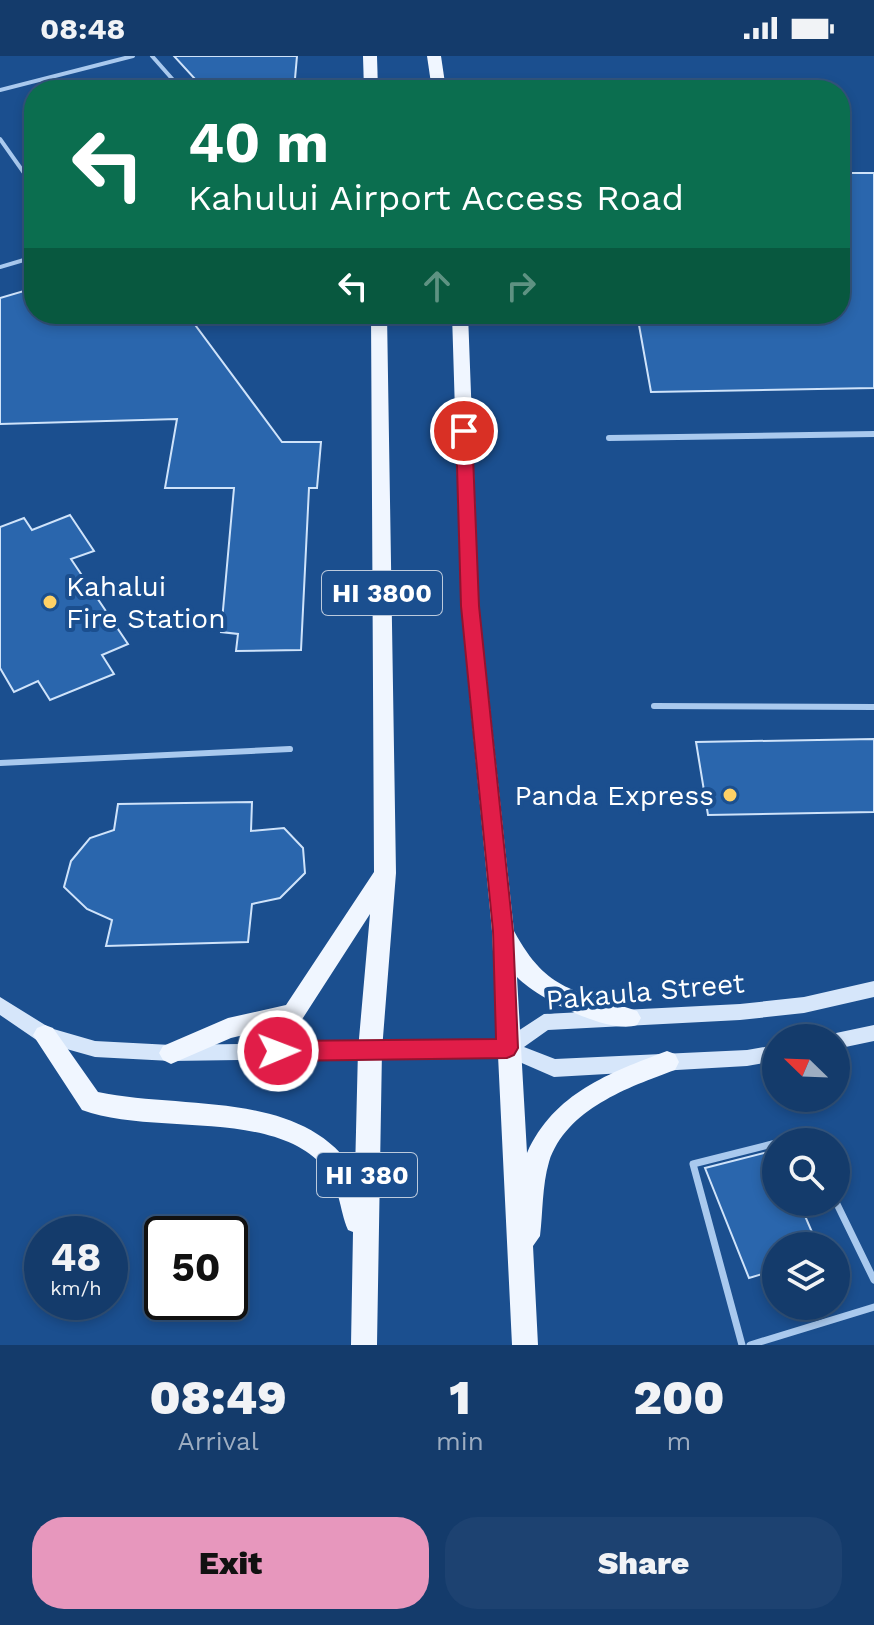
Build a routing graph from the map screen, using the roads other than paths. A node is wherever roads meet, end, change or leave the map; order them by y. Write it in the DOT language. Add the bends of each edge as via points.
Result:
graph roads {
  1 [pos="133,56"];
  2 [pos="152,56"];
  3 [pos="370,56"];
  4 [pos="434,56"];
  5 [pos="39,80"];
  6 [pos="173,80"];
  7 [pos="371,80"];
  8 [pos="438,80"];
  9 [pos="24,84"];
  10 [pos="0,90"];
  11 [pos="0,139"];
  12 [pos="24,173"];
  13 [pos="24,260"];
  14 [pos="0,267"];
  15 [pos="379,324"];
  16 [pos="460,324"];
  17 [pos="874,434"];
  18 [pos="609,438"];
  19 [pos="654,706"];
  20 [pos="874,707"];
  21 [pos="290,749"];
  22 [pos="0,763"];
  23 [pos="385,873"];
  24 [pos="503,931"];
  25 [pos="874,989"];
  26 [pos="0,1005"];
  27 [pos="629,1018"];
  28 [pos="45,1035"];
  29 [pos="873,1035"];
  30 [pos="850,1039"];
  31 [pos="507,1048"];
  32 [pos="370,1050"];
  33 [pos="171,1053"];
  34 [pos="762,1055"];
  35 [pos="667,1062"];
  36 [pos="762,1146"];
  37 [pos="843,1216"];
  38 [pos="521,1280"];
  39 [pos="874,1280"];
  40 [pos="364,1300"];
  41 [pos="874,1307"];
  42 [pos="364,1345"];
  43 [pos="525,1345"];
  44 [pos="742,1345"];
  45 [pos="750,1345"];
  1 -- 5 [label="lane"];
  2 -- 6 [label="lane"];
  3 -- 7 [label="main road"];
  4 -- 8 [label="main road"];
  9 -- 10 [label="lane"];
  11 -- 12 [label="lane"];
  13 -- 14 [label="lane"];
  15 -- 23 [label="main road, HI 3800"];
  16 -- 24 [label="main road, HI 3800" via="470,606"];
  17 -- 18 [label="lane"];
  19 -- 20 [label="lane"];
  21 -- 22 [label="lane"];
  23 -- 32 [label="main road, HI 3800"];
  23 -- 33 [label="main road" via="293,1014 228,1028"];
  24 -- 27 [label="main road" via="526,971 586,1006"];
  24 -- 31 [label="main road, HI 3800"];
  25 -- 27 [label="street, Pakaula Street" via="804,1005"];
  26 -- 28 [label="street"];
  27 -- 31 [label="street, Pakaula Street" via="544,1022"];
  28 -- 33 [label="street" via="95,1049"];
  28 -- 40 [label="main road" via="91,1102 148,1113 264,1122 322,1147 344,1175 356,1206"];
  29 -- 30 [label="street"];
  31 -- 32 [label="street"];
  31 -- 35 [label="street" via="554,1068"];
  31 -- 38 [label="main road"];
  32 -- 33 [label="street"];
  32 -- 40 [label="main road, HI 380"];
  34 -- 35 [label="street"];
  35 -- 38 [label="main road" via="592,1092 550,1136 538,1158"];
  36 -- 44 [label="lane" via="693,1164"];
  37 -- 39 [label="lane"];
  38 -- 43 [label="main road"];
  40 -- 42 [label="main road, HI 380"];
  41 -- 45 [label="lane"];
}
